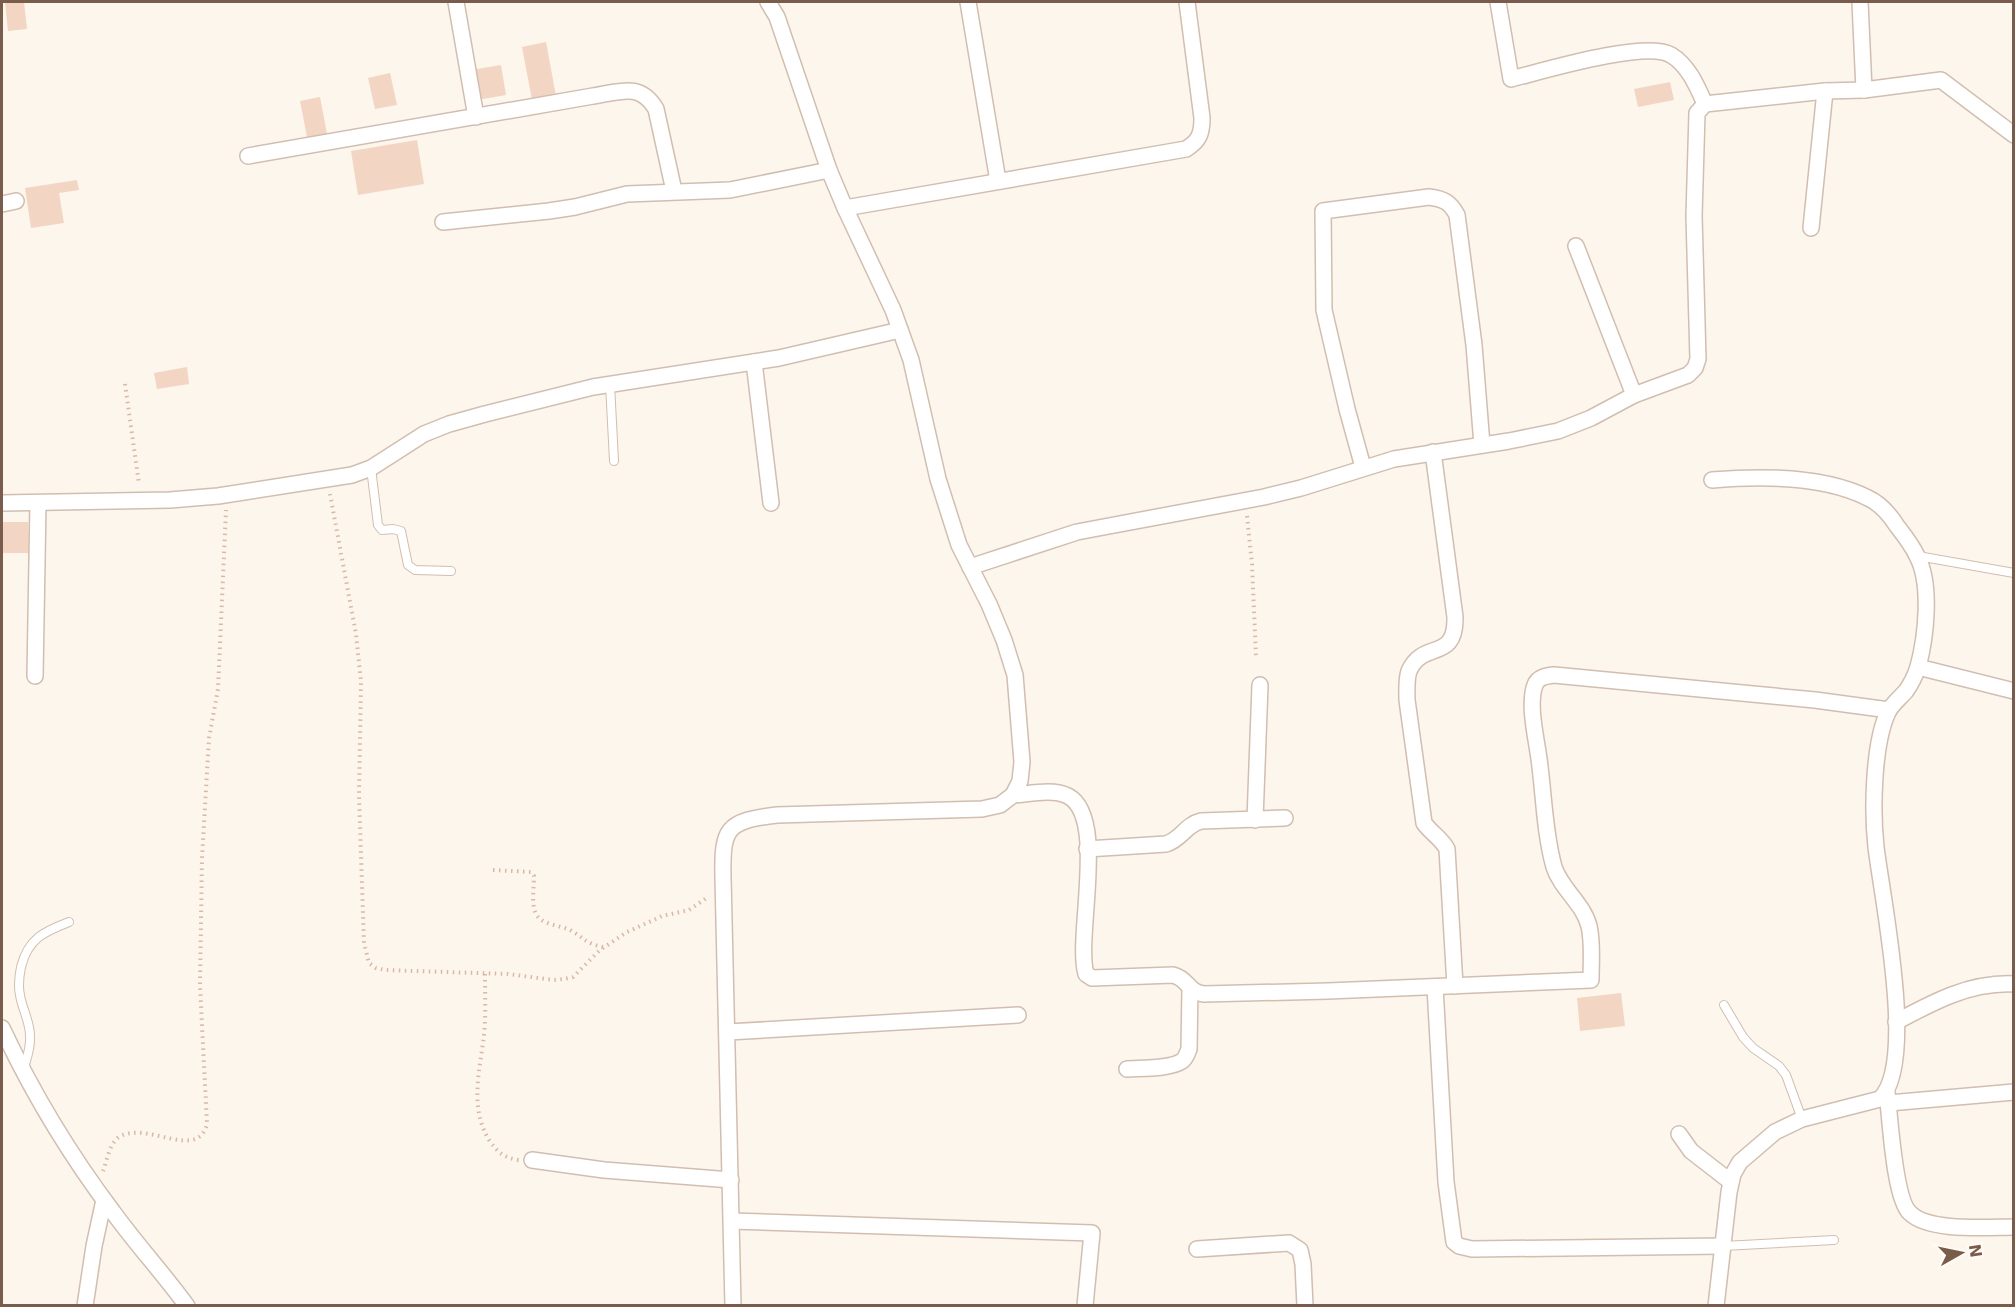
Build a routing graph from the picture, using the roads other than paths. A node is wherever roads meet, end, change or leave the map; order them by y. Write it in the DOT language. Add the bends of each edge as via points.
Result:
graph roads {
  1 [pos="456,2"];
  2 [pos="768,2"];
  3 [pos="968,2"];
  4 [pos="1187,2"];
  5 [pos="1498,2"];
  6 [pos="1860,2"];
  7 [pos="1864,90"];
  8 [pos="1825,91"];
  9 [pos="1705,104"];
  10 [pos="476,117"];
  11 [pos="2013,135"];
  12 [pos="248,156"];
  13 [pos="829,170"];
  14 [pos="998,181"];
  15 [pos="674,191"];
  16 [pos="845,208"];
  17 [pos="443,222"];
  18 [pos="1811,228"];
  19 [pos="1576,246"];
  20 [pos="900,330"];
  21 [pos="754,362"];
  22 [pos="610,384"];
  23 [pos="1634,395"];
  24 [pos="1482,445"];
  25 [pos="1433,452"];
  26 [pos="615,461"];
  27 [pos="371,468"];
  28 [pos="1363,468"];
  29 [pos="1712,480"];
  30 [pos="38,502"];
  31 [pos="771,502"];
  32 [pos="2,503"];
  33 [pos="1918,556"];
  34 [pos="970,567"];
  35 [pos="451,571"];
  36 [pos="2013,573"];
  37 [pos="1918,667"];
  38 [pos="35,676"];
  39 [pos="1260,685"];
  40 [pos="2013,691"];
  41 [pos="1889,710"];
  42 [pos="1013,795"];
  43 [pos="1285,818"];
  44 [pos="1255,820"];
  45 [pos="1088,849"];
  46 [pos="69,922"];
  47 [pos="2013,984"];
  48 [pos="1455,986"];
  49 [pos="1435,987"];
  50 [pos="1190,988"];
  51 [pos="1724,1005"];
  52 [pos="1018,1016"];
  53 [pos="1896,1022"];
  54 [pos="2,1028"];
  55 [pos="728,1032"];
  56 [pos="1127,1070"];
  57 [pos="23,1072"];
  58 [pos="2013,1092"];
  59 [pos="1888,1097"];
  60 [pos="1802,1119"];
  61 [pos="1679,1134"];
  62 [pos="532,1160"];
  63 [pos="731,1179"];
  64 [pos="1731,1182"];
  65 [pos="100,1194"];
  66 [pos="732,1221"];
  67 [pos="2013,1227"];
  68 [pos="1834,1240"];
  69 [pos="1723,1246"];
  70 [pos="1197,1249"];
  71 [pos="85,1305"];
  72 [pos="187,1305"];
  73 [pos="734,1305"];
  74 [pos="1085,1305"];
  75 [pos="1305,1305"];
  76 [pos="1716,1305"];
  1 -- 10 [label="street"];
  2 -- 13 [label="street" via="777,17"];
  3 -- 14 [label="street"];
  4 -- 14 [label="street" via="1202,109 1202,132 1197,142 1186,149"];
  5 -- 9 [label="street" via="1511,79 1585,61 1660,50 1686,68"];
  6 -- 7 [label="street"];
  7 -- 8 [label="street"];
  7 -- 11 [label="street" via="1941,80"];
  8 -- 9 [label="street"];
  8 -- 18 [label="street"];
  9 -- 23 [label="street" via="1698,113 1696,126 1694,251 1698,359 1688,375"];
  10 -- 12 [label="street"];
  10 -- 15 [label="street" via="638,92 649,98 656,109"];
  13 -- 15 [label="street" via="729,190"];
  13 -- 16 [label="street"];
  14 -- 16 [label="street"];
  15 -- 17 [label="street" via="627,194 549,212"];
  16 -- 20 [label="street"];
  19 -- 23 [label="street"];
  20 -- 21 [label="street"];
  20 -- 34 [label="street" via="911,360 938,479"];
  21 -- 22 [label="street"];
  21 -- 31 [label="street"];
  22 -- 26 [label="lane"];
  22 -- 27 [label="street" via="449,424 424,434"];
  23 -- 24 [label="street" via="1558,431"];
  24 -- 25 [label="street"];
  24 -- 28 [label="street" via="1474,345 1457,215 1451,205 1442,198 1429,197 1323,211 1324,310"];
  25 -- 28 [label="street"];
  25 -- 48 [label="street" via="1455,633 1450,643 1417,660 1407,681 1407,699 1424,823 1447,849"];
  27 -- 30 [label="street" via="352,475 227,494 141,501"];
  27 -- 35 [label="lane" via="378,525 382,530 400,531 408,565 416,570"];
  28 -- 34 [label="street" via="1301,488 1077,532"];
  29 -- 33 [label="street" via="1790,478 1862,495 1882,508"];
  30 -- 32 [label="street"];
  30 -- 38 [label="street"];
  33 -- 36 [label="lane"];
  33 -- 37 [label="street" via="1926,596"];
  34 -- 42 [label="street" via="1004,640 1015,675 1022,762 1020,782"];
  37 -- 40 [label="street"];
  37 -- 41 [label="street" via="1906,691"];
  39 -- 44 [label="street"];
  41 -- 48 [label="street" via="1543,676 1536,682 1532,695 1548,838 1554,868 1589,924 1591,980"];
  41 -- 53 [label="street" via="1879,754 1875,817"];
  42 -- 45 [label="street" via="1069,796 1084,819"];
  42 -- 55 [label="street" via="1000,805 982,809 777,815 749,818 736,824 726,834 722,847"];
  43 -- 44 [label="street"];
  44 -- 45 [label="street" via="1192,823 1175,841 1166,844"];
  45 -- 50 [label="street" via="1083,955 1086,974 1104,979 1181,976"];
  46 -- 57 [label="lane" via="38,937 23,958 19,993 30,1035"];
  47 -- 53 [label="street" via="1964,990"];
  48 -- 49 [label="street"];
  49 -- 50 [label="street" via="1236,994 1198,993"];
  49 -- 69 [label="street" via="1446,1182 1454,1242 1472,1249"];
  50 -- 56 [label="street" via="1186,1057 1173,1065"];
  51 -- 60 [label="lane" via="1743,1037 1786,1075"];
  52 -- 55 [label="street"];
  53 -- 59 [label="street"];
  54 -- 57 [label="street"];
  55 -- 63 [label="street"];
  57 -- 65 [label="street"];
  58 -- 59 [label="street"];
  59 -- 60 [label="street"];
  59 -- 67 [label="street" via="1899,1188 1910,1214 1942,1225"];
  60 -- 64 [label="street" via="1775,1132 1753,1149 1740,1162"];
  61 -- 64 [label="street" via="1691,1150"];
  62 -- 63 [label="street" via="604,1170"];
  63 -- 66 [label="street"];
  64 -- 69 [label="street"];
  65 -- 71 [label="street"];
  65 -- 72 [label="street"];
  66 -- 73 [label="street"];
  66 -- 74 [label="street" via="1092,1233"];
  68 -- 69 [label="lane"];
  69 -- 76 [label="street"];
  70 -- 75 [label="street" via="1289,1243 1300,1250"];
}
